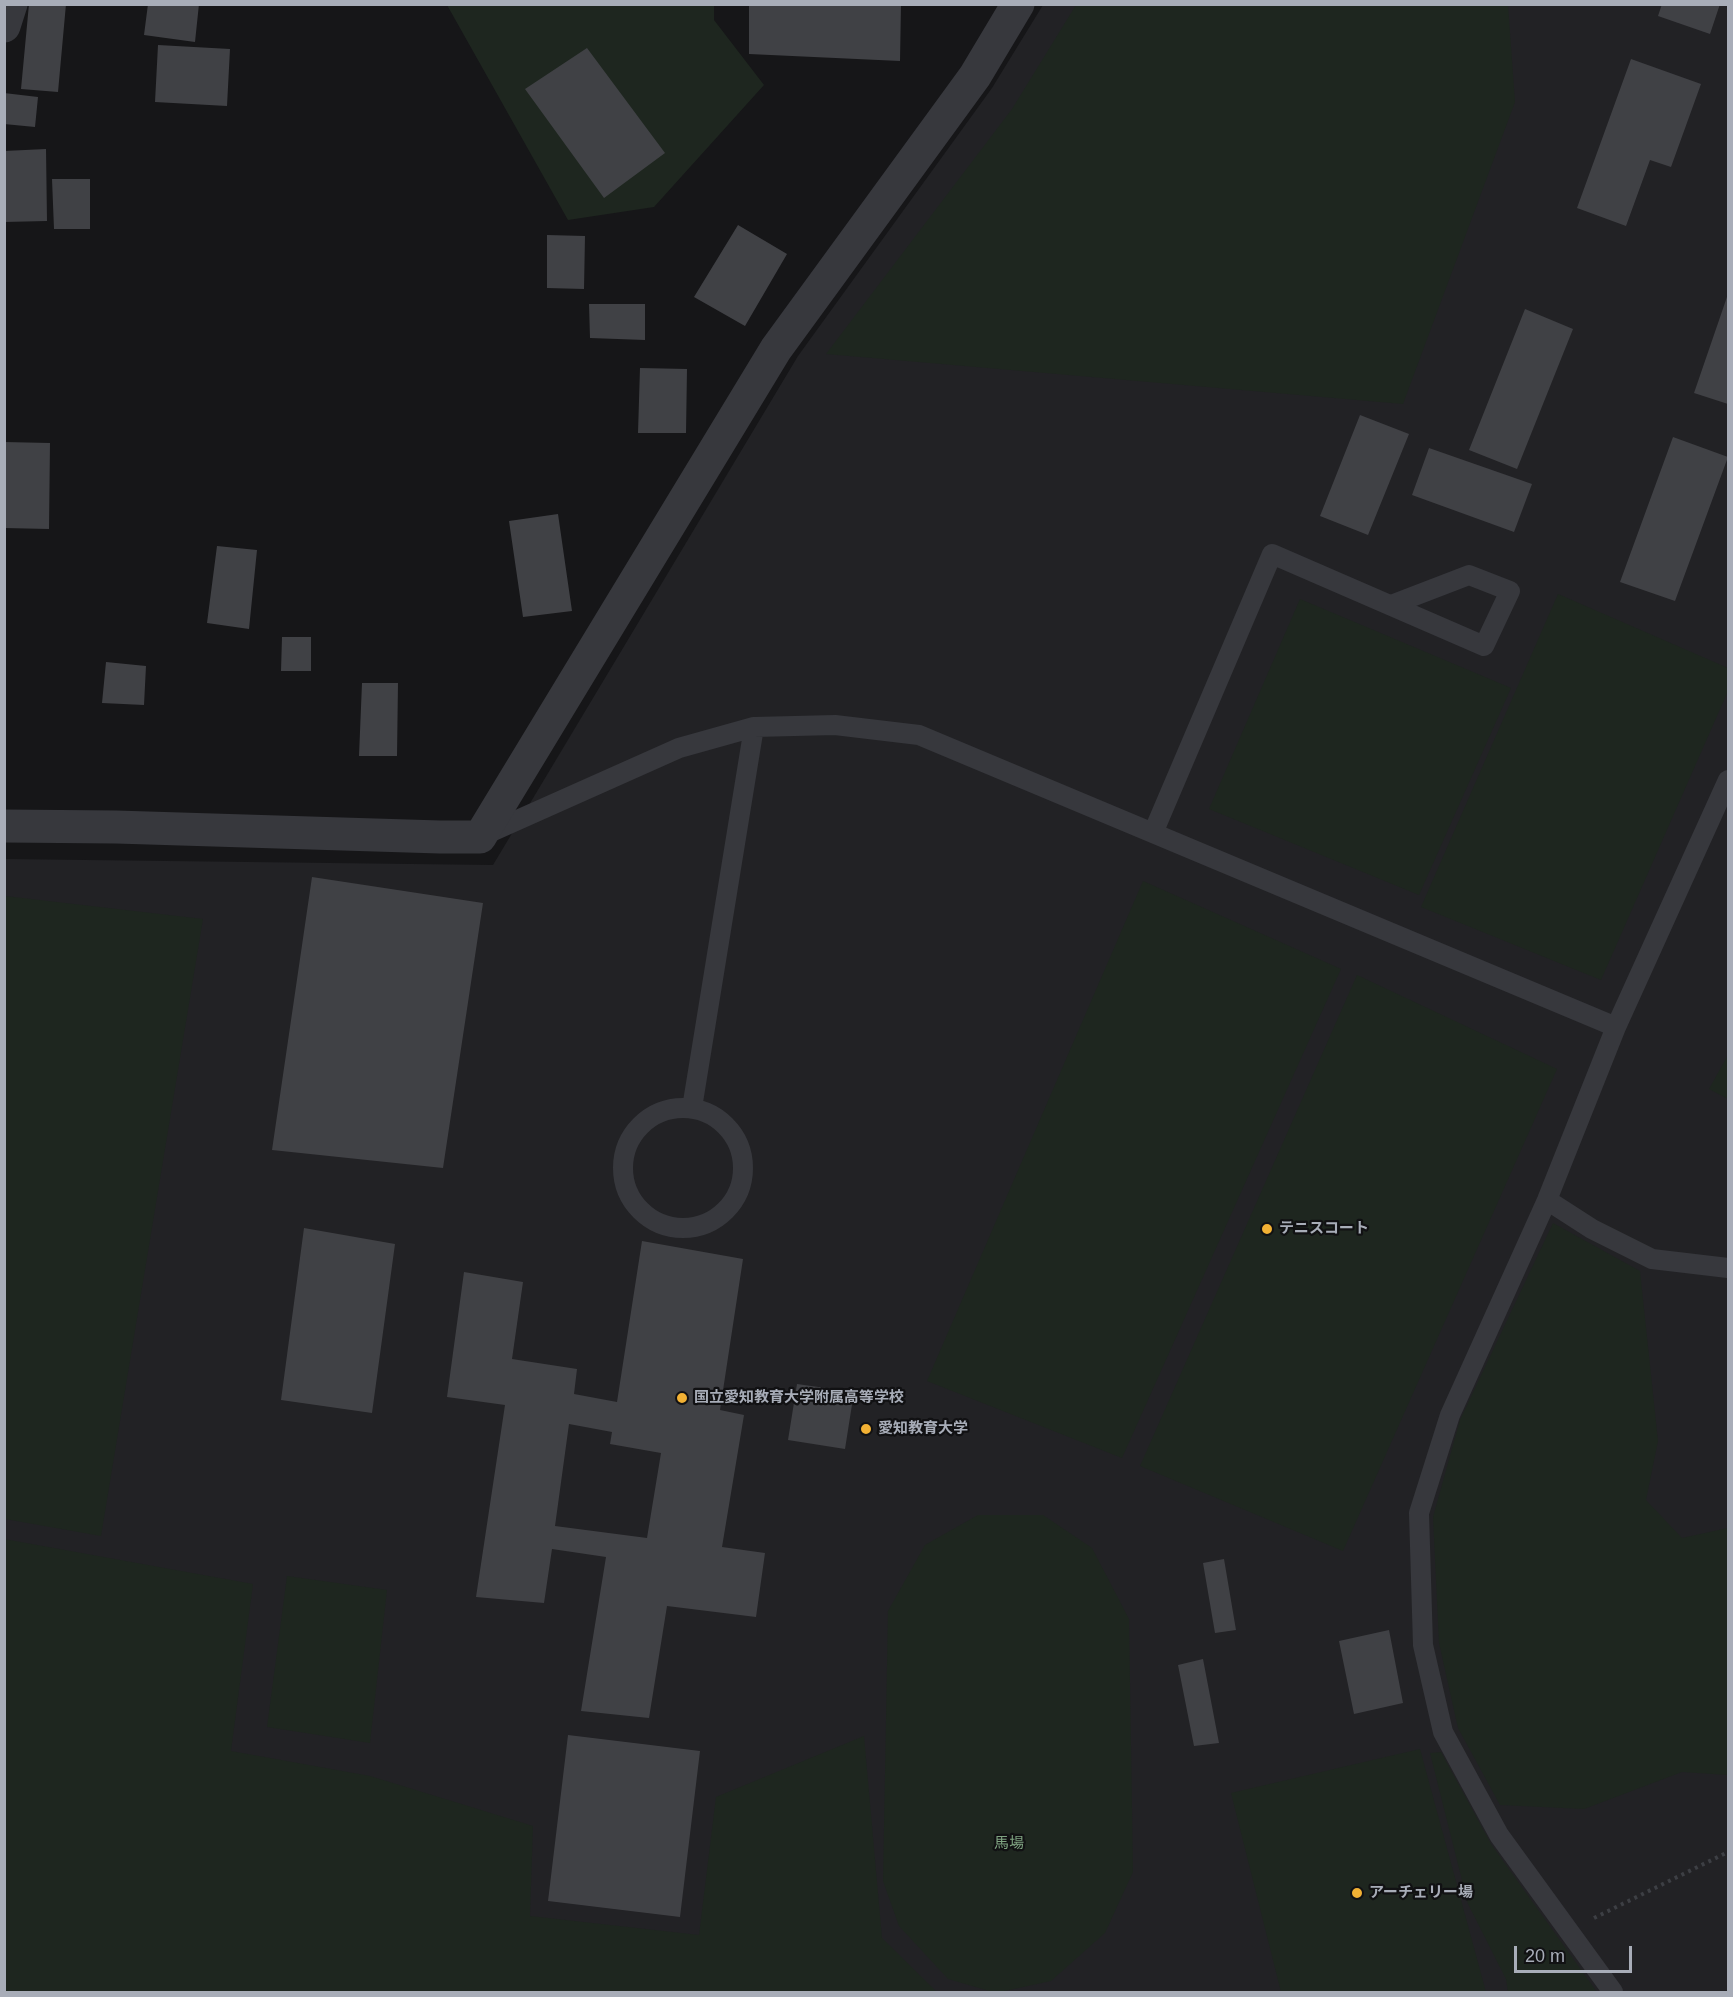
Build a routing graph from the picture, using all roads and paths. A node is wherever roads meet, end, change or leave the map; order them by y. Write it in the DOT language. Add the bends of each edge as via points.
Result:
graph roads {
  1 [pos="11,4"];
  2 [pos="1018,4"];
  3 [pos="4,26"];
  4 [pos="1391,605"];
  5 [pos="754,727"];
  6 [pos="1728,780"];
  7 [pos="4,826"];
  8 [pos="1153,833"];
  9 [pos="480,837"];
  10 [pos="1616,1027"];
  11 [pos="692,1108"];
  12 [pos="1548,1200"];
  13 [pos="1728,1268"];
  14 [pos="1728,1852"];
  15 [pos="1569,1930"];
  16 [pos="1613,1992"];
  1 -- 3 [label="street"];
  2 -- 9 [label="street" via="975,76 776,349"];
  4 -- 8 [label="lane" via="1469,575 1510,591 1484,646 1272,554"];
  5 -- 8 [label="lane" via="835,725 919,735"];
  5 -- 9 [label="lane" via="679,748"];
  5 -- 11 [label="lane"];
  6 -- 10 [label="lane"];
  7 -- 9 [label="street"];
  8 -- 10 [label="lane"];
  10 -- 12 [label="lane"];
  11 -- 11 [label="lane" via="712,1115 729,1128 740,1146 744,1166 740,1187 723,1213 696,1227 675,1229 641,1212 630,1197 623,1160 640,1126 673,1108"];
  12 -- 13 [label="lane" via="1592,1229 1652,1259"];
  12 -- 15 [label="lane" via="1450,1415 1419,1513 1419,1525 1423,1645 1443,1732 1499,1835"];
  14 -- 15 [label="path"];
  15 -- 16 [label="lane"];
}
